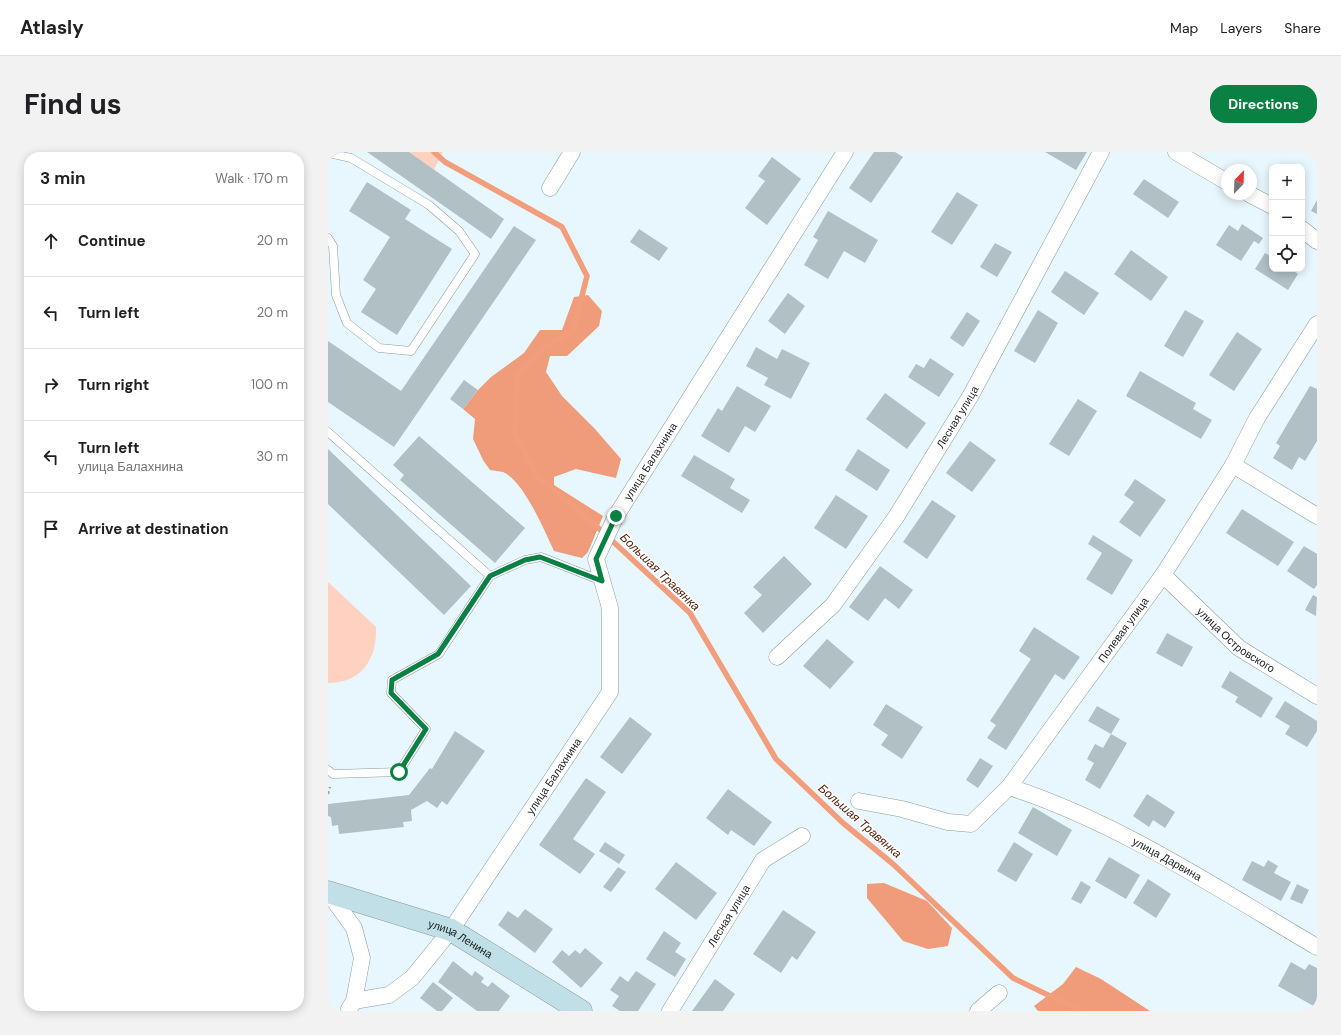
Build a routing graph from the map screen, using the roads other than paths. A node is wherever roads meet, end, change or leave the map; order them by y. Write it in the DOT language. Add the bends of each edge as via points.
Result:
graph roads {
  1 [pos="572,152"];
  2 [pos="845,152"];
  3 [pos="1101,152"];
  4 [pos="1176,152"];
  5 [pos="328,153"];
  6 [pos="1221,178"];
  7 [pos="550,188"];
  8 [pos="1257,198"];
  9 [pos="1269,204"];
  10 [pos="1305,231"];
  11 [pos="328,238"];
  12 [pos="1317,240"];
  13 [pos="1317,324"];
  14 [pos="328,432"];
  15 [pos="1233,465"];
  16 [pos="1317,516"];
  17 [pos="1163,575"];
  18 [pos="490,576"];
  19 [pos="602,581"];
  20 [pos="777,657"];
  21 [pos="1317,696"];
  22 [pos="328,770"];
  23 [pos="1009,787"];
  24 [pos="859,801"];
  25 [pos="802,836"];
  26 [pos="328,892"];
  27 [pos="451,930"];
  28 [pos="1317,947"];
  29 [pos="999,993"];
  30 [pos="351,1006"];
  31 [pos="580,1011"];
  32 [pos="670,1011"];
  33 [pos="978,1011"];
  1 -- 7 [label="street"];
  2 -- 19 [label="street, улица Балахнина" via="616,516 596,559"];
  3 -- 20 [label="street, Лесная улица" via="971,395 896,517 833,605"];
  4 -- 6 [label="street"];
  5 -- 11 [label="lane" via="352,158 429,205 459,231 475,254 411,351 379,348 347,323 336,295 333,246"];
  8 -- 9 [label="street"];
  10 -- 12 [label="street"];
  13 -- 15 [label="street, Полевая улица" via="1257,418"];
  14 -- 18 [label="lane"];
  15 -- 16 [label="street"];
  15 -- 17 [label="street, Полевая улица"];
  17 -- 21 [label="street, улица Островского" via="1239,648"];
  17 -- 23 [label="street, Полевая улица"];
  18 -- 19 [label="lane" via="525,560 540,557"];
  18 -- 22 [label="lane" via="438,654 392,680 391,693 426,729 399,772 333,774"];
  19 -- 27 [label="street, улица Балахнина" via="610,608 610,692"];
  23 -- 24 [label="street, Полевая улица" via="971,824 948,822 902,809"];
  23 -- 28 [label="street, улица Дарвина" via="1048,800 1120,833"];
  25 -- 32 [label="street, Лесная улица" via="763,860"];
  26 -- 27 [label="street, улица Ленина"];
  26 -- 30 [label="street" via="354,928 362,958"];
  27 -- 30 [label="street, улица Балахнина" via="412,978 389,995"];
  27 -- 31 [label="street, улица Ленина"];
  29 -- 33 [label="street"];
}
